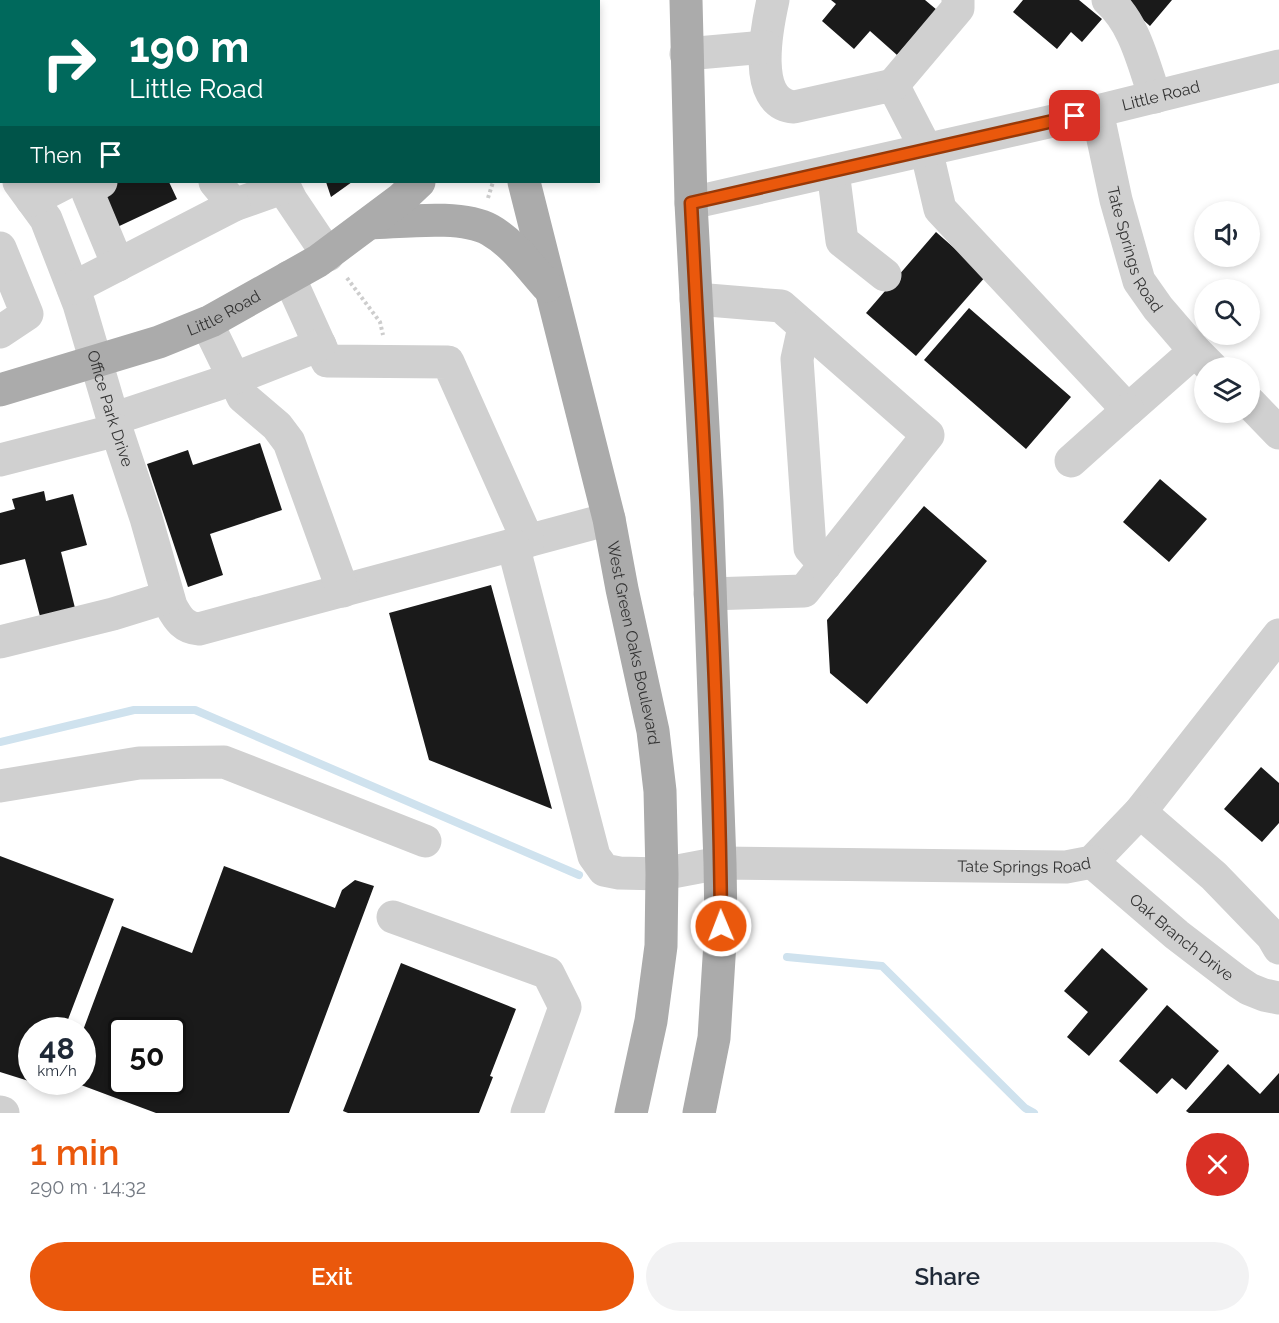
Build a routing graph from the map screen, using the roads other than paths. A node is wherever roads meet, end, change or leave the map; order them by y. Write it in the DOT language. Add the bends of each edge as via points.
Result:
graph roads {
  1 [pos="563,0"];
  2 [pos="579,0"];
  3 [pos="686,0"];
  4 [pos="958,0"];
  5 [pos="1108,0"];
  6 [pos="774,4"];
  7 [pos="765,46"];
  8 [pos="686,54"];
  9 [pos="1279,66"];
  10 [pos="893,85"];
  11 [pos="1155,97"];
  12 [pos="1096,111"];
  13 [pos="926,149"];
  14 [pos="833,171"];
  15 [pos="59,183"];
  16 [pos="99,183"];
  17 [pos="198,183"];
  18 [pos="418,183"];
  19 [pos="524,183"];
  20 [pos="284,184"];
  21 [pos="0,187"];
  22 [pos="19,188"];
  23 [pos="221,201"];
  24 [pos="691,203"];
  25 [pos="370,223"];
  26 [pos="0,248"];
  27 [pos="118,265"];
  28 [pos="337,266"];
  29 [pos="885,275"];
  30 [pos="289,278"];
  31 [pos="73,288"];
  32 [pos="550,290"];
  33 [pos="696,299"];
  34 [pos="207,323"];
  35 [pos="804,327"];
  36 [pos="0,332"];
  37 [pos="320,345"];
  38 [pos="1202,357"];
  39 [pos="96,362"];
  40 [pos="1194,366"];
  41 [pos="233,379"];
  42 [pos="0,390"];
  43 [pos="1128,410"];
  44 [pos="1260,413"];
  45 [pos="115,425"];
  46 [pos="1279,432"];
  47 [pos="0,460"];
  48 [pos="1071,461"];
  49 [pos="609,519"];
  50 [pos="520,543"];
  51 [pos="825,565"];
  52 [pos="343,591"];
  53 [pos="710,594"];
  54 [pos="168,597"];
  55 [pos="1279,635"];
  56 [pos="0,642"];
  57 [pos="0,786"];
  58 [pos="1140,812"];
  59 [pos="425,841"];
  60 [pos="1092,862"];
  61 [pos="720,863"];
  62 [pos="662,874"];
  63 [pos="393,917"];
  64 [pos="1279,948"];
  65 [pos="1279,998"];
  66 [pos="527,1113"];
  67 [pos="631,1113"];
  68 [pos="699,1113"];
  1 -- 2 [label="main road"];
  3 -- 8 [label="main road"];
  4 -- 10 [label="street" via="958,8"];
  5 -- 11 [label="street" via="1118,9 1135,39"];
  6 -- 7 [label="street"];
  7 -- 8 [label="street"];
  7 -- 10 [label="street" via="769,87 774,98 788,107"];
  8 -- 24 [label="main road"];
  9 -- 11 [label="street, Little Road"];
  10 -- 13 [label="street"];
  11 -- 12 [label="street, Little Road"];
  12 -- 13 [label="street, Little Road"];
  12 -- 38 [label="street, Tate Springs Road" via="1139,281"];
  13 -- 14 [label="street, Little Road"];
  13 -- 43 [label="street" via="940,209"];
  14 -- 24 [label="street, Little Road"];
  14 -- 29 [label="street" via="842,241"];
  15 -- 22 [label="street"];
  16 -- 27 [label="street" via="90,187 88,193"];
  17 -- 23 [label="street"];
  18 -- 25 [label="main road, Little Road"];
  19 -- 32 [label="main road, West Green Oaks Boulevard"];
  20 -- 23 [label="street"];
  20 -- 28 [label="street"];
  21 -- 22 [label="street"];
  22 -- 31 [label="street, Office Park Drive" via="46,219"];
  23 -- 27 [label="street"];
  24 -- 33 [label="main road"];
  25 -- 28 [label="main road, Little Road"];
  25 -- 32 [label="main road" via="437,220 490,230 512,247"];
  26 -- 36 [label="street" via="27,314"];
  27 -- 31 [label="street"];
  28 -- 30 [label="main road, Little Road"];
  30 -- 34 [label="main road, Little Road"];
  30 -- 37 [label="street"];
  31 -- 39 [label="street, Office Park Drive"];
  32 -- 49 [label="main road, West Green Oaks Boulevard"];
  33 -- 35 [label="street" via="781,306"];
  33 -- 53 [label="main road"];
  34 -- 39 [label="main road, Little Road"];
  34 -- 41 [label="street"];
  35 -- 51 [label="street" via="797,358 810,548"];
  35 -- 51 [label="street" via="928,435"];
  37 -- 41 [label="street"];
  37 -- 50 [label="street" via="327,361 448,362"];
  39 -- 42 [label="main road, Little Road"];
  39 -- 45 [label="street, Office Park Drive"];
  40 -- 43 [label="street"];
  41 -- 45 [label="street"];
  41 -- 52 [label="street" via="243,397 277,426 289,442"];
  43 -- 48 [label="street"];
  44 -- 46 [label="street"];
  45 -- 47 [label="street"];
  45 -- 54 [label="street, Office Park Drive"];
  49 -- 50 [label="street"];
  49 -- 62 [label="main road, West Green Oaks Boulevard" via="652,731 660,791"];
  50 -- 52 [label="street"];
  50 -- 62 [label="street, Tate Springs Road" via="594,856 604,870"];
  51 -- 53 [label="street" via="804,591"];
  52 -- 54 [label="street, Office Park Drive" via="199,629 189,629 178,619"];
  53 -- 61 [label="main road"];
  54 -- 56 [label="street"];
  55 -- 58 [label="street, Tate Springs Road"];
  57 -- 59 [label="street" via="139,763 225,762"];
  58 -- 60 [label="street, Tate Springs Road"];
  58 -- 64 [label="street" via="1214,876"];
  60 -- 61 [label="street, Tate Springs Road" via="1065,867"];
  60 -- 65 [label="street, Oak Branch Drive" via="1177,935 1249,989"];
  61 -- 62 [label="street, Tate Springs Road"];
  61 -- 68 [label="main road" via="721,926 714,1038"];
  62 -- 67 [label="main road, West Green Oaks Boulevard" via="657,978"];
  63 -- 66 [label="street" via="548,973 565,1007"];
}
